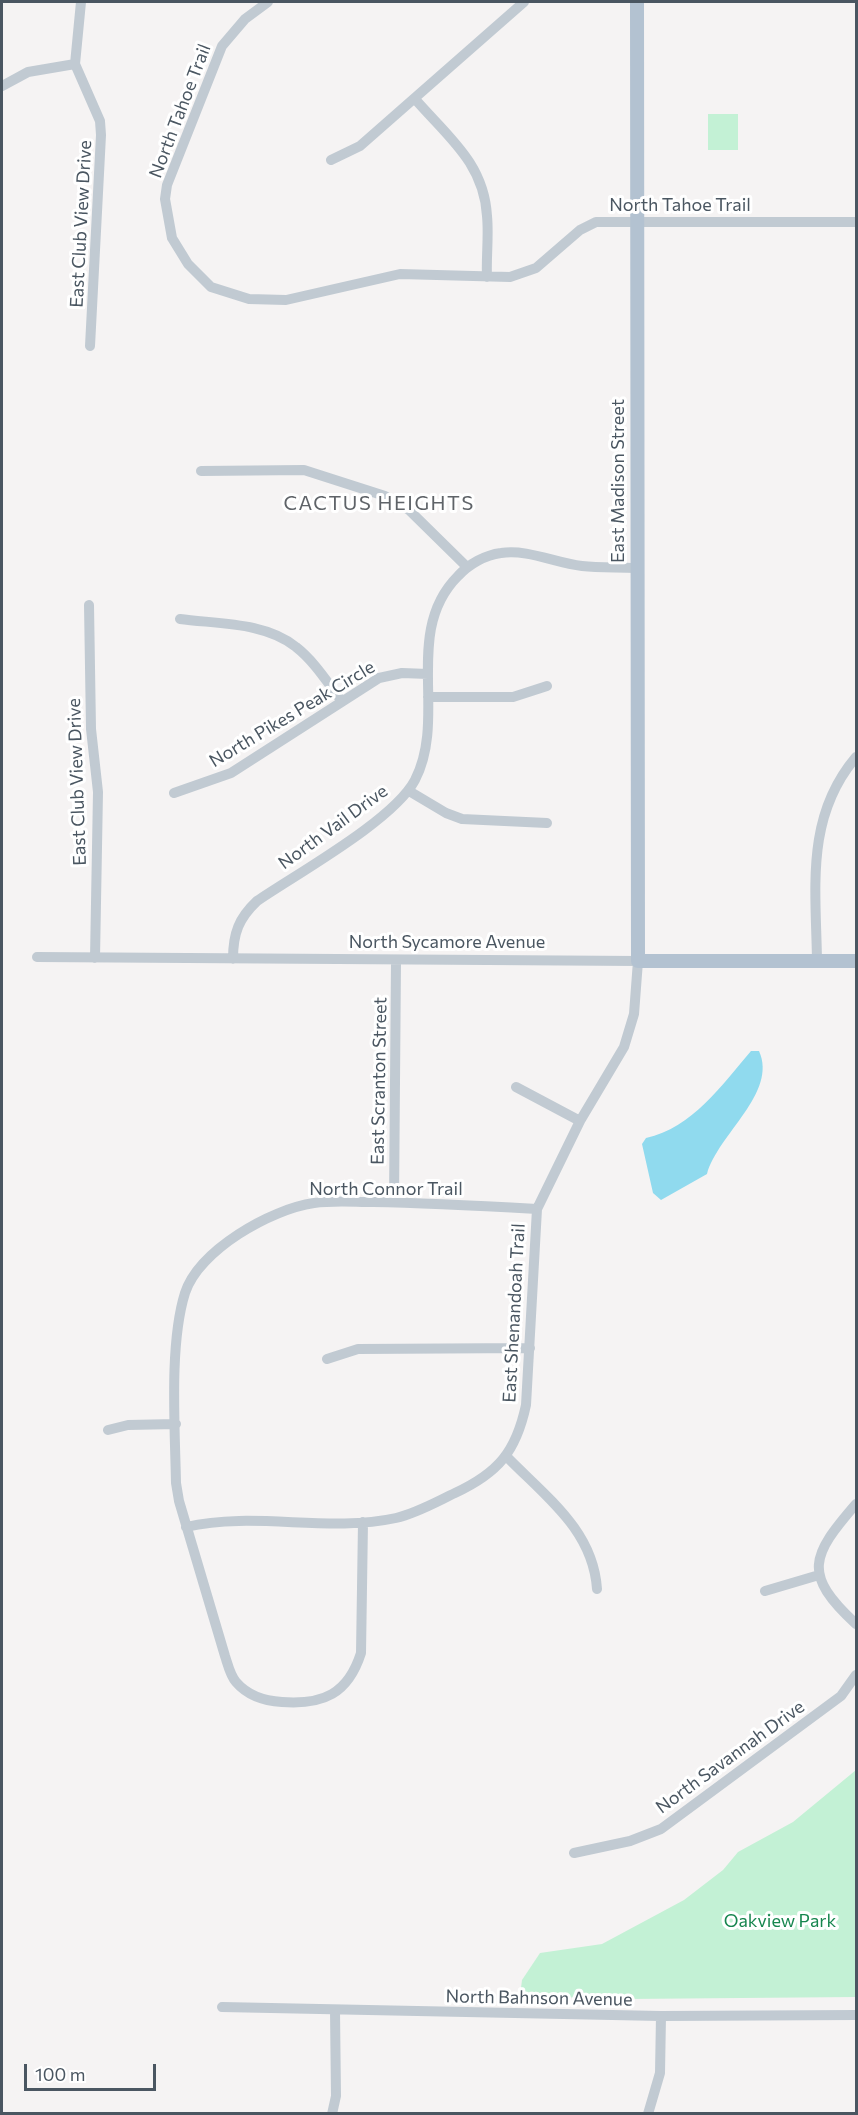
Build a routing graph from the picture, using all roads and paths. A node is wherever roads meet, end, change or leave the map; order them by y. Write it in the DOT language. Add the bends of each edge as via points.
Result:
graph roads {
  1 [pos="81,2"];
  2 [pos="268,2"];
  3 [pos="524,2"];
  4 [pos="637,2"];
  5 [pos="75,64"];
  6 [pos="2,86"];
  7 [pos="415,99"];
  8 [pos="331,160"];
  9 [pos="637,222"];
  10 [pos="856,222"];
  11 [pos="487,277"];
  12 [pos="90,346"];
  13 [pos="201,471"];
  14 [pos="467,567"];
  15 [pos="636,568"];
  16 [pos="89,605"];
  17 [pos="180,619"];
  18 [pos="428,674"];
  19 [pos="547,686"];
  20 [pos="428,698"];
  21 [pos="341,700"];
  22 [pos="856,757"];
  23 [pos="409,791"];
  24 [pos="174,793"];
  25 [pos="547,823"];
  26 [pos="37,957"];
  27 [pos="95,957"];
  28 [pos="233,959"];
  29 [pos="396,961"];
  30 [pos="638,961"];
  31 [pos="817,961"];
  32 [pos="856,961"];
  33 [pos="516,1087"];
  34 [pos="580,1121"];
  35 [pos="394,1202"];
  36 [pos="537,1209"];
  37 [pos="530,1348"];
  38 [pos="327,1359"];
  39 [pos="176,1424"];
  40 [pos="108,1430"];
  41 [pos="507,1457"];
  42 [pos="856,1504"];
  43 [pos="363,1522"];
  44 [pos="186,1527"];
  45 [pos="819,1575"];
  46 [pos="597,1590"];
  47 [pos="765,1591"];
  48 [pos="856,1624"];
  49 [pos="856,1675"];
  50 [pos="574,1853"];
  51 [pos="222,2007"];
  52 [pos="335,2011"];
  53 [pos="856,2014"];
  54 [pos="661,2016"];
  55 [pos="332,2114"];
  56 [pos="648,2114"];
  1 -- 5 [label="street, East Club View Drive"];
  2 -- 11 [label="street, North Tahoe Trail" via="245,19 222,46 169,178 165,199 172,238 188,264 211,287 249,299 306,297 400,274"];
  3 -- 7 [label="street"];
  4 -- 9 [label="main road, East Madison Street"];
  5 -- 6 [label="street" via="28,72"];
  5 -- 12 [label="street, East Club View Drive" via="100,121 101,135"];
  7 -- 8 [label="street" via="360,146"];
  7 -- 11 [label="street" via="466,155 479,178 487,216"];
  9 -- 10 [label="street, North Tahoe Trail"];
  9 -- 11 [label="street, North Tahoe Trail" via="587,224 536,268 510,277"];
  9 -- 15 [label="main road, East Madison Street"];
  13 -- 14 [label="street" via="304,470 385,496 409,510"];
  14 -- 15 [label="street, North Vail Drive" via="491,556 513,552 581,566"];
  14 -- 18 [label="street, North Vail Drive" via="448,586 434,614 428,642"];
  15 -- 30 [label="main road, East Madison Street"];
  16 -- 27 [label="street, East Club View Drive" via="91,729 98,792"];
  17 -- 21 [label="street" via="279,636 308,657"];
  18 -- 20 [label="street, North Vail Drive"];
  18 -- 21 [label="street, North Pikes Peak Circle" via="402,673 379,678"];
  19 -- 20 [label="street" via="513,697"];
  20 -- 23 [label="street, North Vail Drive" via="426,746"];
  21 -- 24 [label="street, North Pikes Peak Circle" via="231,773"];
  22 -- 31 [label="street" via="832,794 819,828 815,852"];
  23 -- 25 [label="street" via="462,819"];
  23 -- 28 [label="street, North Vail Drive" via="370,825 257,900 237,926"];
  26 -- 27 [label="street, North Sycamore Avenue"];
  27 -- 28 [label="street, North Sycamore Avenue"];
  28 -- 29 [label="street, North Sycamore Avenue"];
  29 -- 30 [label="street, North Sycamore Avenue"];
  29 -- 35 [label="street, East Scranton Street"];
  30 -- 31 [label="main road, North Sycamore Avenue"];
  30 -- 34 [label="street, East Shenandoah Trail" via="634,1014 624,1047"];
  31 -- 32 [label="main road, North Sycamore Avenue"];
  33 -- 34 [label="street"];
  34 -- 36 [label="street, East Shenandoah Trail"];
  35 -- 36 [label="street, North Connor Trail"];
  35 -- 39 [label="street, North Connor Trail" via="297,1206 216,1249 197,1269 178,1320"];
  36 -- 37 [label="street, East Shenandoah Trail"];
  37 -- 38 [label="street" via="358,1349"];
  37 -- 41 [label="street, East Shenandoah Trail" via="526,1405"];
  39 -- 40 [label="street" via="128,1425"];
  39 -- 44 [label="street, North Connor Trail" via="176,1483"];
  41 -- 43 [label="street, East Shenandoah Trail" via="483,1477 427,1506 397,1518"];
  41 -- 46 [label="street" via="584,1539 596,1570"];
  42 -- 45 [label="street" via="832,1532 820,1556"];
  43 -- 44 [label="street, East Shenandoah Trail" via="211,1522"];
  43 -- 44 [label="street, North Connor Trail" via="362,1643 355,1673 329,1697 305,1703 258,1698 234,1678"];
  45 -- 47 [label="street"];
  45 -- 48 [label="street" via="826,1594"];
  49 -- 50 [label="street, North Savannah Drive" via="841,1696 661,1828 630,1841"];
  51 -- 52 [label="street, North Bahnson Avenue"];
  52 -- 54 [label="street, North Bahnson Avenue"];
  52 -- 55 [label="street" via="336,2096"];
  53 -- 54 [label="street, North Bahnson Avenue"];
  54 -- 56 [label="street" via="660,2073"];
}
